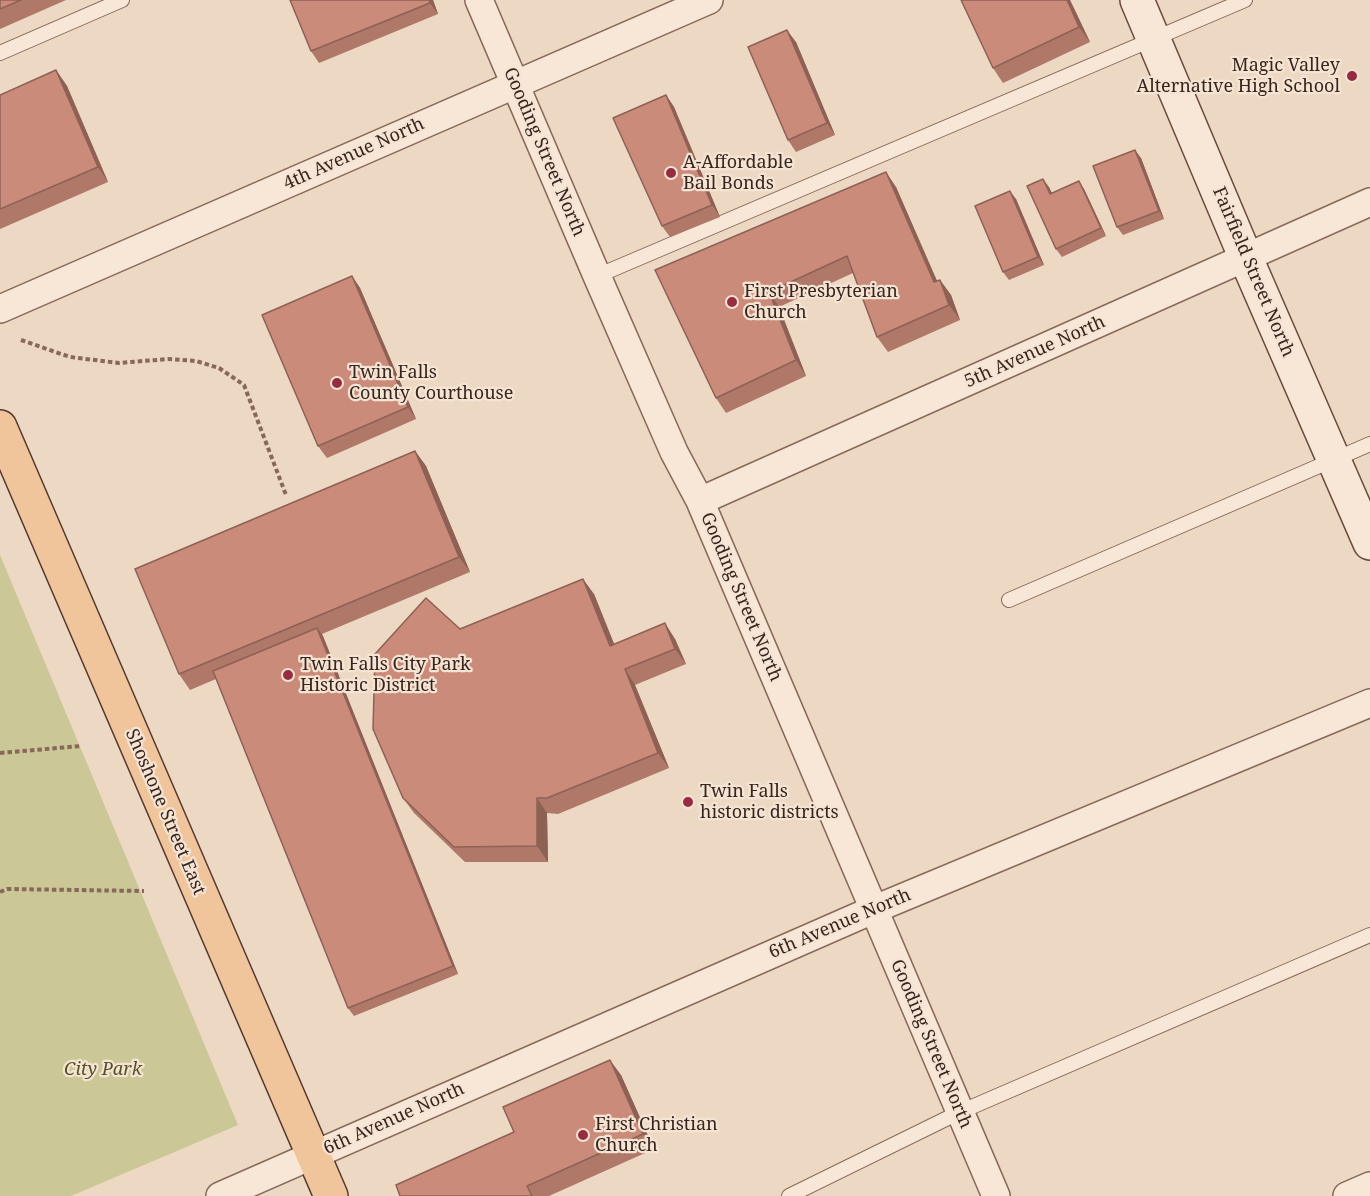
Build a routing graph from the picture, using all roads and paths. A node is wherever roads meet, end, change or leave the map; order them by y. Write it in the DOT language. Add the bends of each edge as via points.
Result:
graph roads {
  1 [pos="122,0"];
  2 [pos="479,0"];
  3 [pos="709,0"];
  4 [pos="1137,0"];
  5 [pos="1245,0"];
  6 [pos="1154,38"];
  7 [pos="0,53"];
  8 [pos="516,84"];
  9 [pos="1370,202"];
  10 [pos="1245,256"];
  11 [pos="597,276"];
  12 [pos="0,309"];
  13 [pos="21,340"];
  14 [pos="0,427"];
  15 [pos="1370,444"];
  16 [pos="1334,460"];
  17 [pos="286,495"];
  18 [pos="700,501"];
  19 [pos="1370,543"];
  20 [pos="1009,600"];
  21 [pos="1370,703"];
  22 [pos="81,746"];
  23 [pos="0,753"];
  24 [pos="144,891"];
  25 [pos="0,892"];
  26 [pos="875,909"];
  27 [pos="1370,935"];
  28 [pos="960,1112"];
  29 [pos="314,1156"];
  30 [pos="1370,1186"];
  31 [pos="220,1196"];
  32 [pos="331,1196"];
  33 [pos="789,1196"];
  34 [pos="996,1196"];
  35 [pos="1347,1196"];
  1 -- 7 [label="lane"];
  2 -- 8 [label="street, Gooding Street North"];
  3 -- 8 [label="street, 4th Avenue North"];
  4 -- 6 [label="street, Fairfield Street North"];
  5 -- 6 [label="lane"];
  6 -- 10 [label="street, Fairfield Street North"];
  6 -- 11 [label="lane"];
  8 -- 11 [label="street, Gooding Street North"];
  8 -- 12 [label="street, 4th Avenue North"];
  9 -- 10 [label="street, 5th Avenue North"];
  10 -- 16 [label="street, Fairfield Street North"];
  10 -- 18 [label="street, 5th Avenue North"];
  11 -- 18 [label="street, Gooding Street North" via="674,452"];
  13 -- 17 [label="path" via="70,357 119,363 196,361 219,368 244,385"];
  14 -- 29 [label="main road, Shoshone Street East"];
  15 -- 16 [label="lane"];
  16 -- 19 [label="street, Fairfield Street North"];
  16 -- 20 [label="lane"];
  18 -- 26 [label="street, Gooding Street North"];
  21 -- 26 [label="street, 6th Avenue North"];
  22 -- 23 [label="path"];
  24 -- 25 [label="path"];
  26 -- 28 [label="street, Gooding Street North"];
  26 -- 29 [label="street, 6th Avenue North"];
  27 -- 28 [label="lane"];
  28 -- 33 [label="lane"];
  28 -- 34 [label="street, Gooding Street North"];
  29 -- 31 [label="street, 6th Avenue North"];
  29 -- 32 [label="main road, Shoshone Street East"];
  30 -- 35 [label="street"];
}
